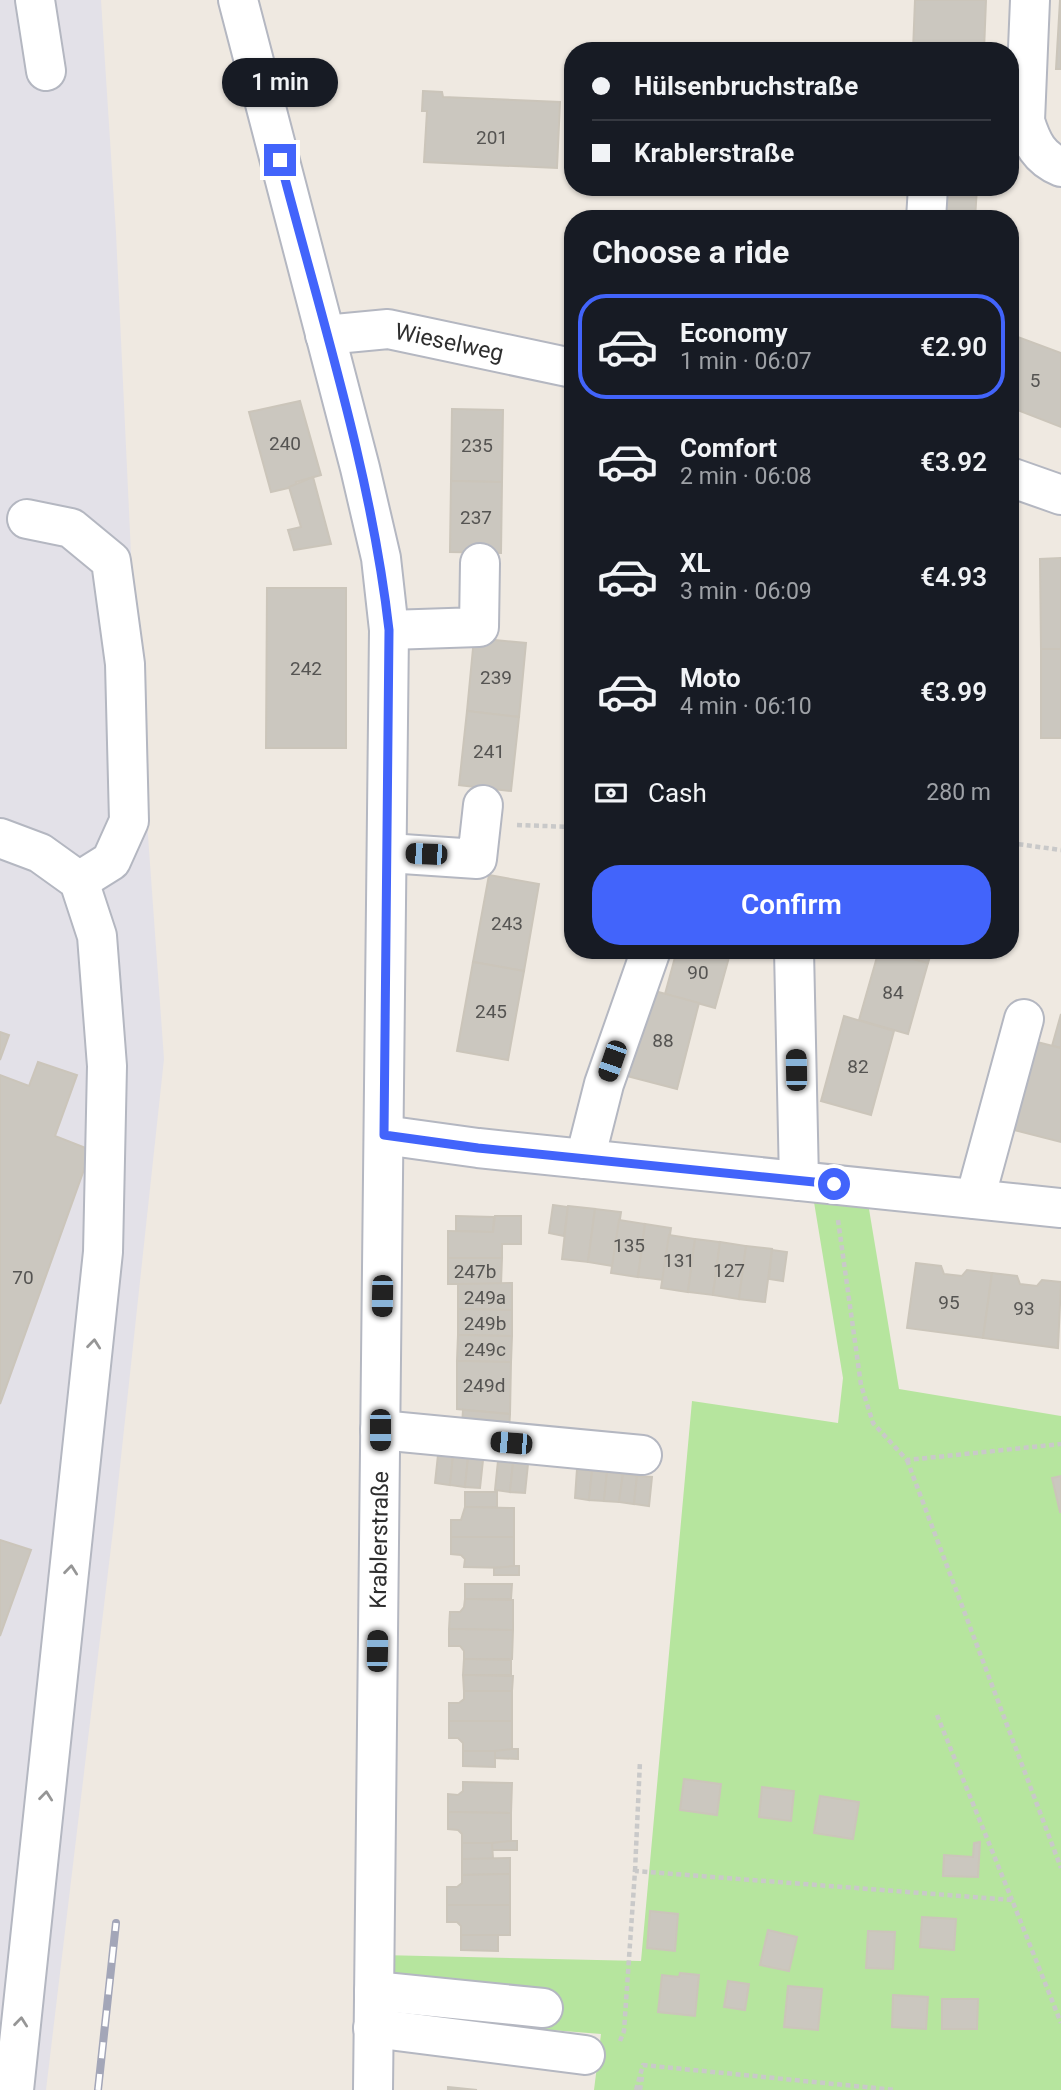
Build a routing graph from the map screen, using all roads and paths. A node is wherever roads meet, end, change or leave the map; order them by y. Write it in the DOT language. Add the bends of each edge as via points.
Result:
graph roads {
  1 [pos="35,0"];
  2 [pos="238,0"];
  3 [pos="1030,0"];
  4 [pos="46,71"];
  5 [pos="1061,167"];
  6 [pos="325,335"];
  7 [pos="564,366"];
  8 [pos="1019,480"];
  9 [pos="1061,495"];
  10 [pos="27,519"];
  11 [pos="480,563"];
  12 [pos="389,630"];
  13 [pos="482,814"];
  14 [pos="564,826"];
  15 [pos="0,838"];
  16 [pos="1019,844"];
  17 [pos="1061,850"];
  18 [pos="388,853"];
  19 [pos="79,881"];
  20 [pos="647,959"];
  21 [pos="795,959"];
  22 [pos="1024,1019"];
  23 [pos="384,1135"];
  24 [pos="585,1159"];
  25 [pos="816,1183"];
  26 [pos="975,1199"];
  27 [pos="1061,1208"];
  28 [pos="380,1430"];
  29 [pos="1061,1444"];
  30 [pos="642,1455"];
  31 [pos="906,1461"];
  32 [pos="937,1715"];
  33 [pos="640,1761"];
  34 [pos="1061,1868"];
  35 [pos="635,1871"];
  36 [pos="1012,1900"];
  37 [pos="543,2008"];
  38 [pos="373,2010"];
  39 [pos="1061,2023"];
  40 [pos="602,2049"];
  41 [pos="14,2090"];
  42 [pos="373,2090"];
  43 [pos="638,2090"];
  44 [pos="895,2090"];
  1 -- 4 [label="street"];
  2 -- 6 [label="street, Krablerstraße"];
  3 -- 5 [label="street" via="1025,121 1045,160"];
  6 -- 7 [label="street, Wieselweg" via="388,329"];
  6 -- 12 [label="street, Krablerstraße" via="381,558"];
  8 -- 9 [label="street"];
  10 -- 19 [label="street" via="71,528 111,561 113,573 125,664 129,821 111,861"];
  11 -- 12 [label="street" via="479,627"];
  12 -- 18 [label="street, Krablerstraße"];
  13 -- 14 [label="path"];
  13 -- 18 [label="street" via="477,859"];
  15 -- 19 [label="street" via="40,853"];
  16 -- 17 [label="path"];
  18 -- 23 [label="street, Krablerstraße"];
  41 -- 19 [label="street, one-way" via="103,1252 107,1066 97,936"];
  20 -- 24 [label="street" via="604,1084"];
  21 -- 25 [label="street"];
  22 -- 26 [label="street"];
  23 -- 24 [label="street"];
  23 -- 28 [label="street, Krablerstraße"];
  24 -- 25 [label="street"];
  25 -- 26 [label="street"];
  25 -- 31 [label="path" via="873,1423"];
  26 -- 27 [label="street"];
  28 -- 30 [label="street"];
  28 -- 38 [label="street, Krablerstraße"];
  29 -- 31 [label="path"];
  31 -- 34 [label="path"];
  32 -- 36 [label="path"];
  33 -- 35 [label="path"];
  35 -- 36 [label="path"];
  35 -- 40 [label="path" via="624,2031"];
  36 -- 39 [label="path"];
  37 -- 38 [label="street"];
  38 -- 40 [label="street"];
  38 -- 42 [label="street, Krablerstraße"];
  43 -- 44 [label="path" via="643,2065"];
}
